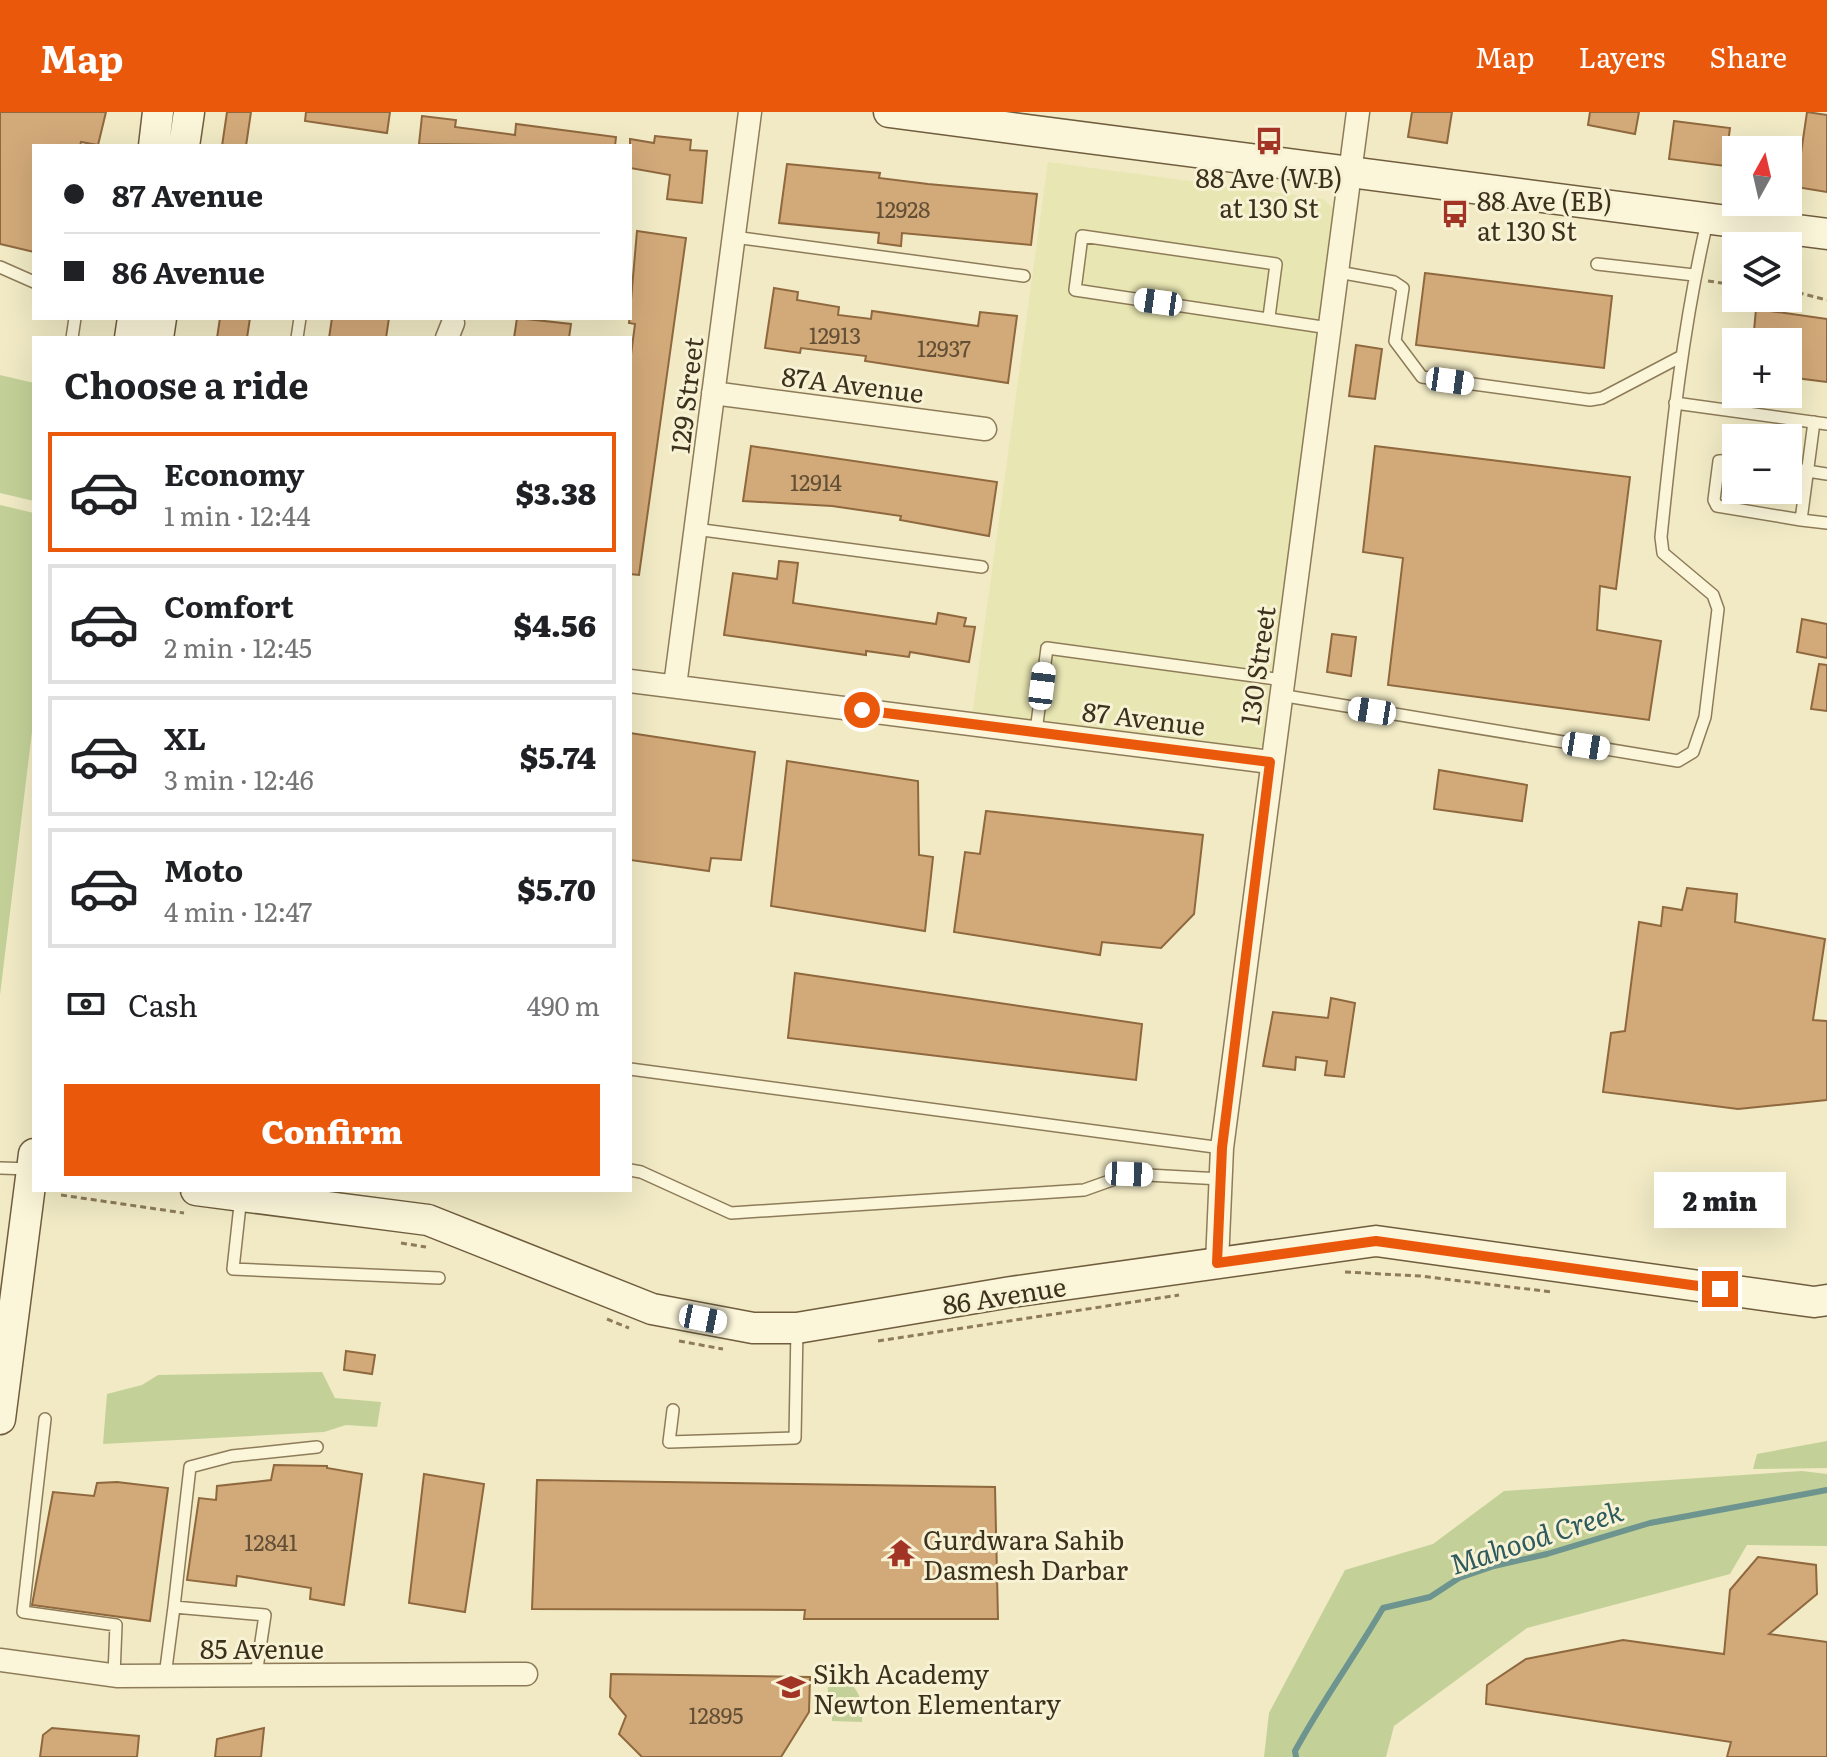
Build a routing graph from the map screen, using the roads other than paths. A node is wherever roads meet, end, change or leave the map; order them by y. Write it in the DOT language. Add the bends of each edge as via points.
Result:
graph roads {
  1 [pos="158,112"];
  2 [pos="189,112"];
  3 [pos="750,112"];
  4 [pos="889,112"];
  5 [pos="1358,112"];
  6 [pos="154,144"];
  7 [pos="184,144"];
  8 [pos="1353,171"];
  9 [pos="1708,218"];
  10 [pos="1827,234"];
  11 [pos="734,237"];
  12 [pos="1597,264"];
  13 [pos="0,267"];
  14 [pos="1338,272"];
  15 [pos="1024,276"];
  16 [pos="1694,277"];
  17 [pos="32,281"];
  18 [pos="1269,317"];
  19 [pos="1329,328"];
  20 [pos="1682,356"];
  21 [pos="713,393"];
  22 [pos="1675,403"];
  23 [pos="1821,423"];
  24 [pos="985,429"];
  25 [pos="1722,461"];
  26 [pos="1802,470"];
  27 [pos="1808,471"];
  28 [pos="1827,474"];
  29 [pos="1801,520"];
  30 [pos="1827,523"];
  31 [pos="695,529"];
  32 [pos="982,567"];
  33 [pos="632,681"];
  34 [pos="675,686"];
  35 [pos="1282,688"];
  36 [pos="1036,731"];
  37 [pos="1270,762"];
  38 [pos="632,1069"];
  39 [pos="1222,1148"];
  40 [pos="32,1164"];
  41 [pos="0,1168"];
  42 [pos="632,1170"];
  43 [pos="32,1172"];
  44 [pos="1221,1179"];
  45 [pos="211,1192"];
  46 [pos="241,1196"];
  47 [pos="1217,1263"];
  48 [pos="439,1278"];
  49 [pos="1827,1300"];
  50 [pos="797,1328"];
  51 [pos="673,1410"];
  52 [pos="0,1419"];
  53 [pos="45,1419"];
  54 [pos="317,1447"];
  55 [pos="174,1607"];
  56 [pos="0,1660"];
  57 [pos="526,1674"];
  58 [pos="114,1675"];
  59 [pos="256,1675"];
  60 [pos="165,1676"];
  1 -- 6 [label="street"];
  2 -- 7 [label="street"];
  3 -- 11 [label="street, 129 Street"];
  4 -- 8 [label="street"];
  5 -- 8 [label="street, 130 Street"];
  8 -- 9 [label="street"];
  8 -- 14 [label="street, 130 Street"];
  9 -- 10 [label="street"];
  9 -- 16 [label="lane"];
  11 -- 15 [label="lane"];
  11 -- 21 [label="street, 129 Street"];
  12 -- 16 [label="lane"];
  13 -- 17 [label="lane"];
  14 -- 19 [label="street, 130 Street"];
  14 -- 20 [label="lane" via="1403,288 1395,341 1422,377 1590,400"];
  16 -- 20 [label="lane"];
  18 -- 18 [label="lane" via="1075,290 1082,236 1276,264"];
  18 -- 19 [label="lane"];
  19 -- 35 [label="street, 130 Street"];
  20 -- 22 [label="lane"];
  21 -- 24 [label="street, 87A Avenue"];
  21 -- 31 [label="street, 129 Street"];
  22 -- 23 [label="lane"];
  22 -- 35 [label="lane" via="1663,553 1713,595 1718,609 1705,717 1693,752 1678,761"];
  23 -- 27 [label="lane"];
  25 -- 29 [label="lane" via="1717,506"];
  26 -- 27 [label="lane"];
  27 -- 28 [label="lane"];
  27 -- 29 [label="lane"];
  29 -- 30 [label="lane"];
  31 -- 32 [label="lane"];
  31 -- 34 [label="street, 129 Street"];
  33 -- 34 [label="street, 87 Avenue"];
  34 -- 36 [label="street, 87 Avenue"];
  35 -- 36 [label="lane" via="1047,648"];
  35 -- 37 [label="street, 130 Street"];
  36 -- 37 [label="street, 87 Avenue"];
  37 -- 39 [label="street, 130 Street"];
  38 -- 39 [label="lane"];
  39 -- 44 [label="street, 130 Street"];
  40 -- 41 [label="lane"];
  42 -- 44 [label="lane" via="731,1213 1084,1190 1129,1174"];
  43 -- 52 [label="street"];
  44 -- 47 [label="street, 130 Street"];
  45 -- 46 [label="street, 86 Avenue"];
  46 -- 48 [label="lane" via="233,1269"];
  46 -- 50 [label="street, 86 Avenue" via="428,1220 652,1309 753,1328"];
  47 -- 49 [label="street, 86 Avenue" via="1376,1241"];
  47 -- 50 [label="street, 86 Avenue"];
  50 -- 51 [label="lane" via="795,1438 669,1442"];
  53 -- 58 [label="lane" via="23,1612 116,1625"];
  54 -- 55 [label="lane" via="232,1456 190,1467"];
  55 -- 59 [label="lane" via="265,1615"];
  55 -- 60 [label="lane"];
  56 -- 58 [label="street, 85 Avenue"];
  57 -- 59 [label="street, 85 Avenue"];
  58 -- 60 [label="street, 85 Avenue"];
  59 -- 60 [label="street, 85 Avenue"];
}
